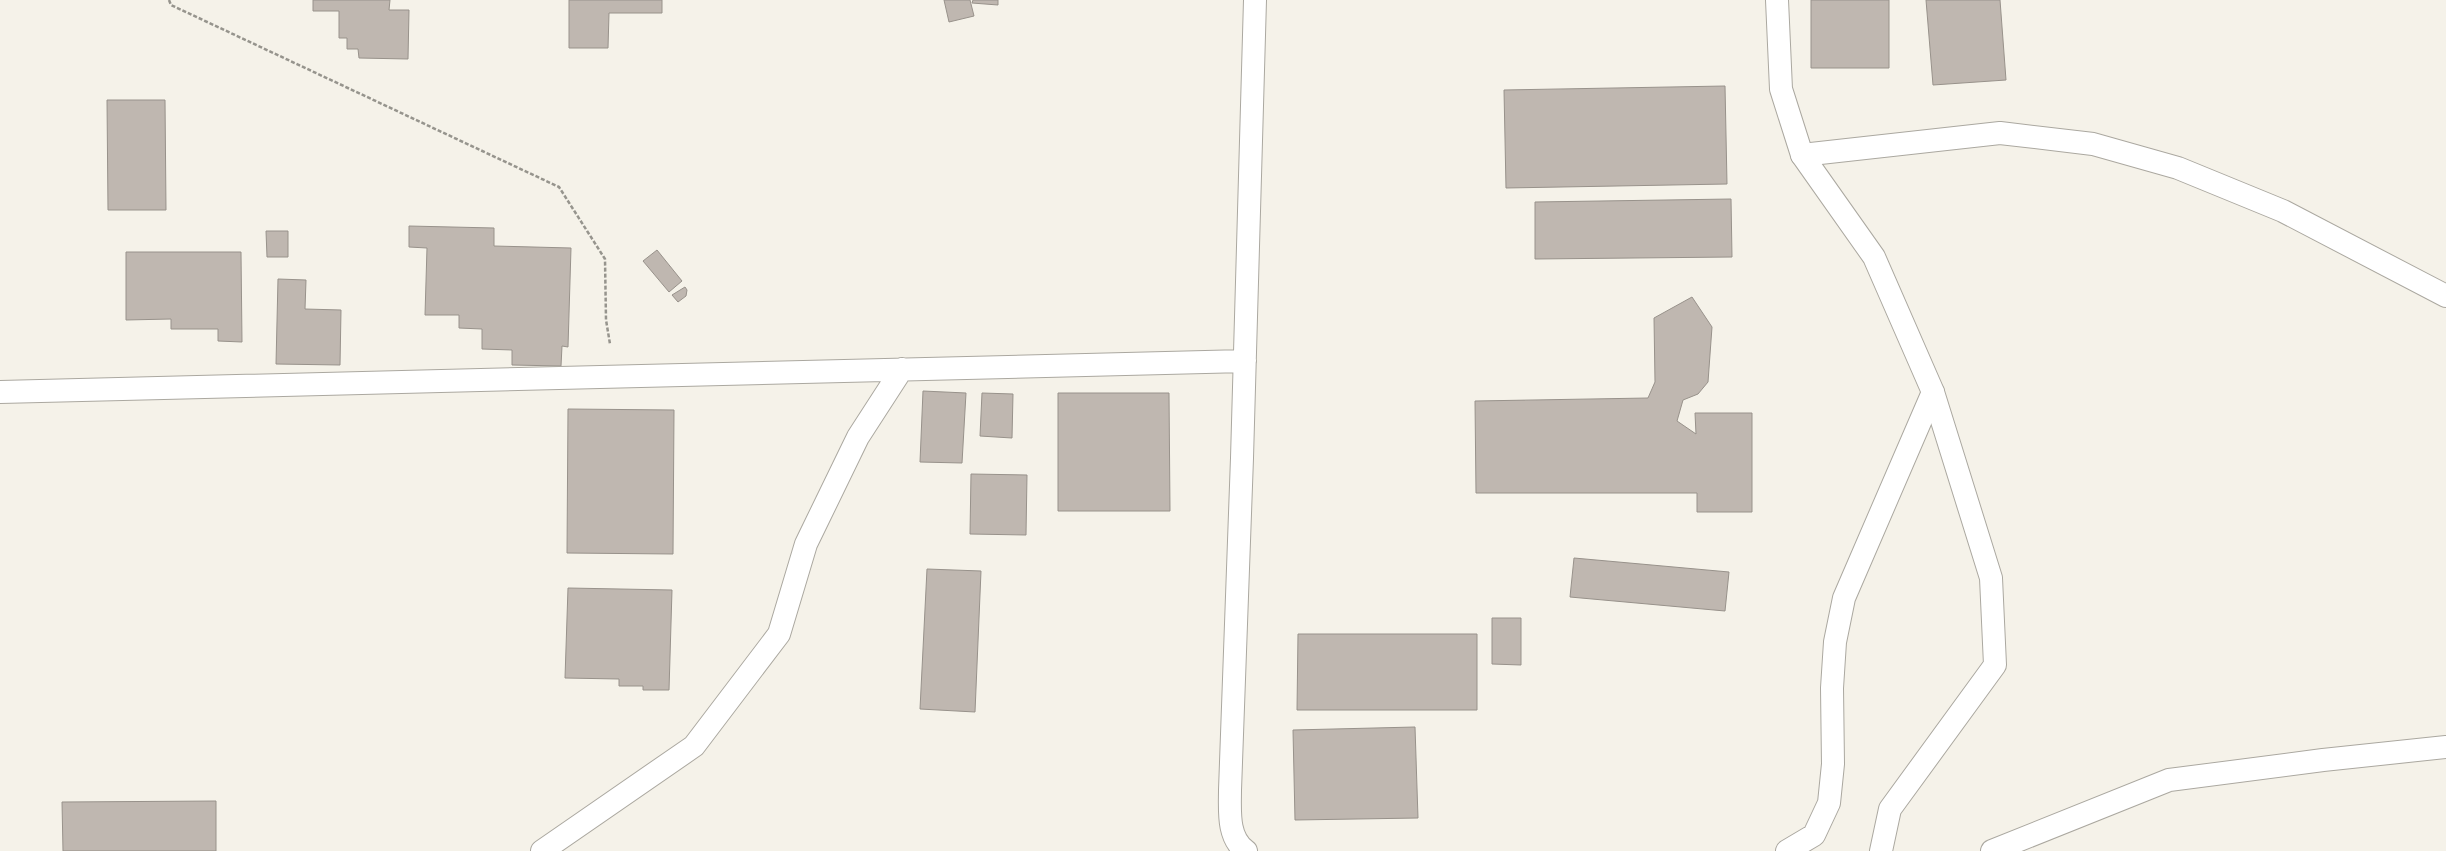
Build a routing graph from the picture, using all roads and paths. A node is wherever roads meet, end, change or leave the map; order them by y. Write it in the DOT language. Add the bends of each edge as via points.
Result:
graph roads {
  1 [pos="169,0"];
  2 [pos="1255,0"];
  3 [pos="1777,0"];
  4 [pos="1802,155"];
  5 [pos="2446,296"];
  6 [pos="1245,361"];
  7 [pos="902,370"];
  8 [pos="616,376"];
  9 [pos="0,392"];
  10 [pos="1933,392"];
  11 [pos="2446,747"];
  12 [pos="542,851"];
  13 [pos="1246,851"];
  14 [pos="1787,851"];
  15 [pos="1881,851"];
  16 [pos="1992,851"];
  1 -- 8 [label="path" via="171,5 559,187 605,259 606,320"];
  2 -- 6 [label="street"];
  3 -- 4 [label="street" via="1781,89"];
  4 -- 5 [label="street" via="2000,133 2093,144 2178,168 2283,211"];
  4 -- 10 [label="street" via="1874,257"];
  6 -- 7 [label="street"];
  6 -- 13 [label="street" via="1230,824 1241,848"];
  7 -- 8 [label="street"];
  7 -- 12 [label="street" via="858,437 806,544 779,634 694,746"];
  8 -- 9 [label="street"];
  10 -- 14 [label="street" via="1844,598 1834,642 1833,764 1829,804 1814,835"];
  10 -- 15 [label="street" via="1991,578 1995,665 1890,809"];
  11 -- 16 [label="street" via="2169,780"];
}
